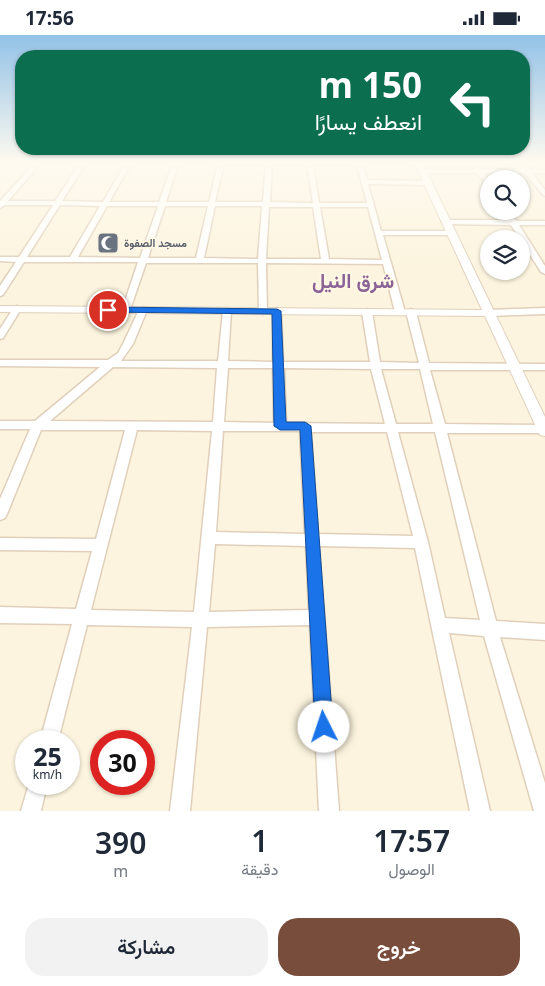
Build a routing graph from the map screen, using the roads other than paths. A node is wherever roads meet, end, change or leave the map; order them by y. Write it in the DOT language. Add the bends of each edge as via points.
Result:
graph roads {
  1 [pos="61,198"];
  2 [pos="108,198"];
  3 [pos="163,198"];
  4 [pos="214,198"];
  5 [pos="266,198"];
  6 [pos="317,198"];
  7 [pos="369,198"];
  8 [pos="435,198"];
  9 [pos="1,204"];
  10 [pos="57,204"];
  11 [pos="105,204"];
  12 [pos="161,205"];
  13 [pos="213,205"];
  14 [pos="266,205"];
  15 [pos="318,205"];
  16 [pos="371,205"];
  17 [pos="446,222"];
  18 [pos="514,222"];
  19 [pos="545,223"];
  20 [pos="380,233"];
  21 [pos="452,233"];
  22 [pos="0,259"];
  23 [pos="20,259"];
  24 [pos="72,260"];
  25 [pos="143,261"];
  26 [pos="199,261"];
  27 [pos="262,261"];
  28 [pos="325,261"];
  29 [pos="387,262"];
  30 [pos="545,272"];
  31 [pos="0,293"];
  32 [pos="0,309"];
  33 [pos="17,309"];
  34 [pos="126,310"];
  35 [pos="142,310"];
  36 [pos="227,311"];
  37 [pos="263,311"];
  38 [pos="277,311"];
  39 [pos="545,311"];
  40 [pos="367,312"];
  41 [pos="405,312"];
  42 [pos="488,313"];
  43 [pos="0,336"];
  44 [pos="0,363"];
  45 [pos="222,364"];
  46 [pos="375,364"];
  47 [pos="109,365"];
  48 [pos="278,365"];
  49 [pos="426,365"];
  50 [pos="514,366"];
  51 [pos="545,367"];
  52 [pos="0,425"];
  53 [pos="217,425"];
  54 [pos="37,426"];
  55 [pos="280,426"];
  56 [pos="305,426"];
  57 [pos="132,427"];
  58 [pos="392,428"];
  59 [pos="440,429"];
  60 [pos="545,429"];
  61 [pos="0,514"];
  62 [pos="209,538"];
  63 [pos="313,541"];
  64 [pos="421,542"];
  65 [pos="0,544"];
  66 [pos="100,545"];
  67 [pos="0,615"];
  68 [pos="80,617"];
  69 [pos="317,617"];
  70 [pos="200,620"];
  71 [pos="440,625"];
  72 [pos="490,628"];
  73 [pos="545,632"];
  74 [pos="52,730"];
  75 [pos="35,795"];
  76 [pos="31,811"];
  77 [pos="180,811"];
  78 [pos="329,811"];
  79 [pos="480,811"];
  80 [pos="544,811"];
  1 -- 10 [label="street"];
  2 -- 11 [label="street"];
  3 -- 12 [label="street"];
  4 -- 13 [label="street"];
  5 -- 14 [label="street"];
  6 -- 15 [label="street"];
  7 -- 16 [label="street"];
  8 -- 17 [label="street"];
  9 -- 10 [label="street"];
  10 -- 11 [label="street"];
  10 -- 23 [label="street"];
  11 -- 12 [label="street"];
  11 -- 24 [label="street"];
  12 -- 13 [label="street"];
  12 -- 25 [label="street"];
  13 -- 14 [label="street"];
  13 -- 26 [label="street"];
  14 -- 15 [label="street"];
  14 -- 27 [label="street"];
  15 -- 16 [label="street"];
  15 -- 28 [label="street"];
  16 -- 20 [label="street"];
  17 -- 18 [label="street"];
  17 -- 21 [label="street"];
  18 -- 19 [label="street"];
  18 -- 30 [label="street"];
  20 -- 21 [label="street"];
  20 -- 29 [label="street"];
  21 -- 42 [label="street"];
  22 -- 23 [label="street"];
  23 -- 24 [label="street"];
  23 -- 31 [label="street"];
  24 -- 25 [label="street"];
  25 -- 26 [label="street"];
  25 -- 34 [label="street"];
  26 -- 27 [label="street"];
  27 -- 28 [label="street"];
  27 -- 37 [label="street"];
  28 -- 29 [label="street"];
  29 -- 41 [label="street"];
  32 -- 33 [label="street"];
  33 -- 34 [label="street"];
  33 -- 43 [label="street"];
  34 -- 35 [label="street"];
  35 -- 36 [label="street"];
  35 -- 47 [label="street" via="125,350"];
  36 -- 37 [label="street"];
  36 -- 45 [label="street"];
  37 -- 38 [label="street"];
  38 -- 40 [label="street"];
  38 -- 48 [label="street"];
  39 -- 42 [label="street"];
  40 -- 41 [label="street"];
  40 -- 46 [label="street"];
  41 -- 42 [label="street"];
  41 -- 49 [label="street"];
  42 -- 50 [label="street"];
  44 -- 47 [label="street"];
  45 -- 47 [label="street"];
  45 -- 48 [label="street"];
  45 -- 53 [label="street"];
  46 -- 48 [label="street"];
  46 -- 49 [label="street"];
  46 -- 58 [label="street"];
  47 -- 54 [label="street"];
  48 -- 55 [label="street"];
  49 -- 50 [label="street"];
  49 -- 59 [label="street"];
  50 -- 51 [label="street"];
  50 -- 60 [label="street"];
  52 -- 54 [label="street"];
  53 -- 55 [label="street"];
  53 -- 57 [label="street"];
  53 -- 62 [label="street"];
  54 -- 57 [label="street"];
  54 -- 61 [label="street"];
  55 -- 56 [label="street"];
  56 -- 58 [label="street"];
  56 -- 63 [label="street"];
  57 -- 66 [label="street"];
  58 -- 59 [label="street"];
  58 -- 64 [label="street"];
  59 -- 60 [label="street"];
  59 -- 72 [label="street"];
  62 -- 63 [label="street"];
  62 -- 70 [label="street"];
  63 -- 64 [label="street"];
  63 -- 69 [label="street"];
  64 -- 71 [label="street"];
  65 -- 66 [label="street"];
  66 -- 68 [label="street"];
  67 -- 68 [label="street"];
  68 -- 70 [label="street"];
  68 -- 74 [label="street"];
  69 -- 70 [label="street"];
  69 -- 78 [label="street"];
  70 -- 77 [label="street"];
  71 -- 72 [label="street"];
  71 -- 79 [label="street"];
  72 -- 73 [label="street"];
  72 -- 80 [label="street"];
  75 -- 76 [label="street"];
}
